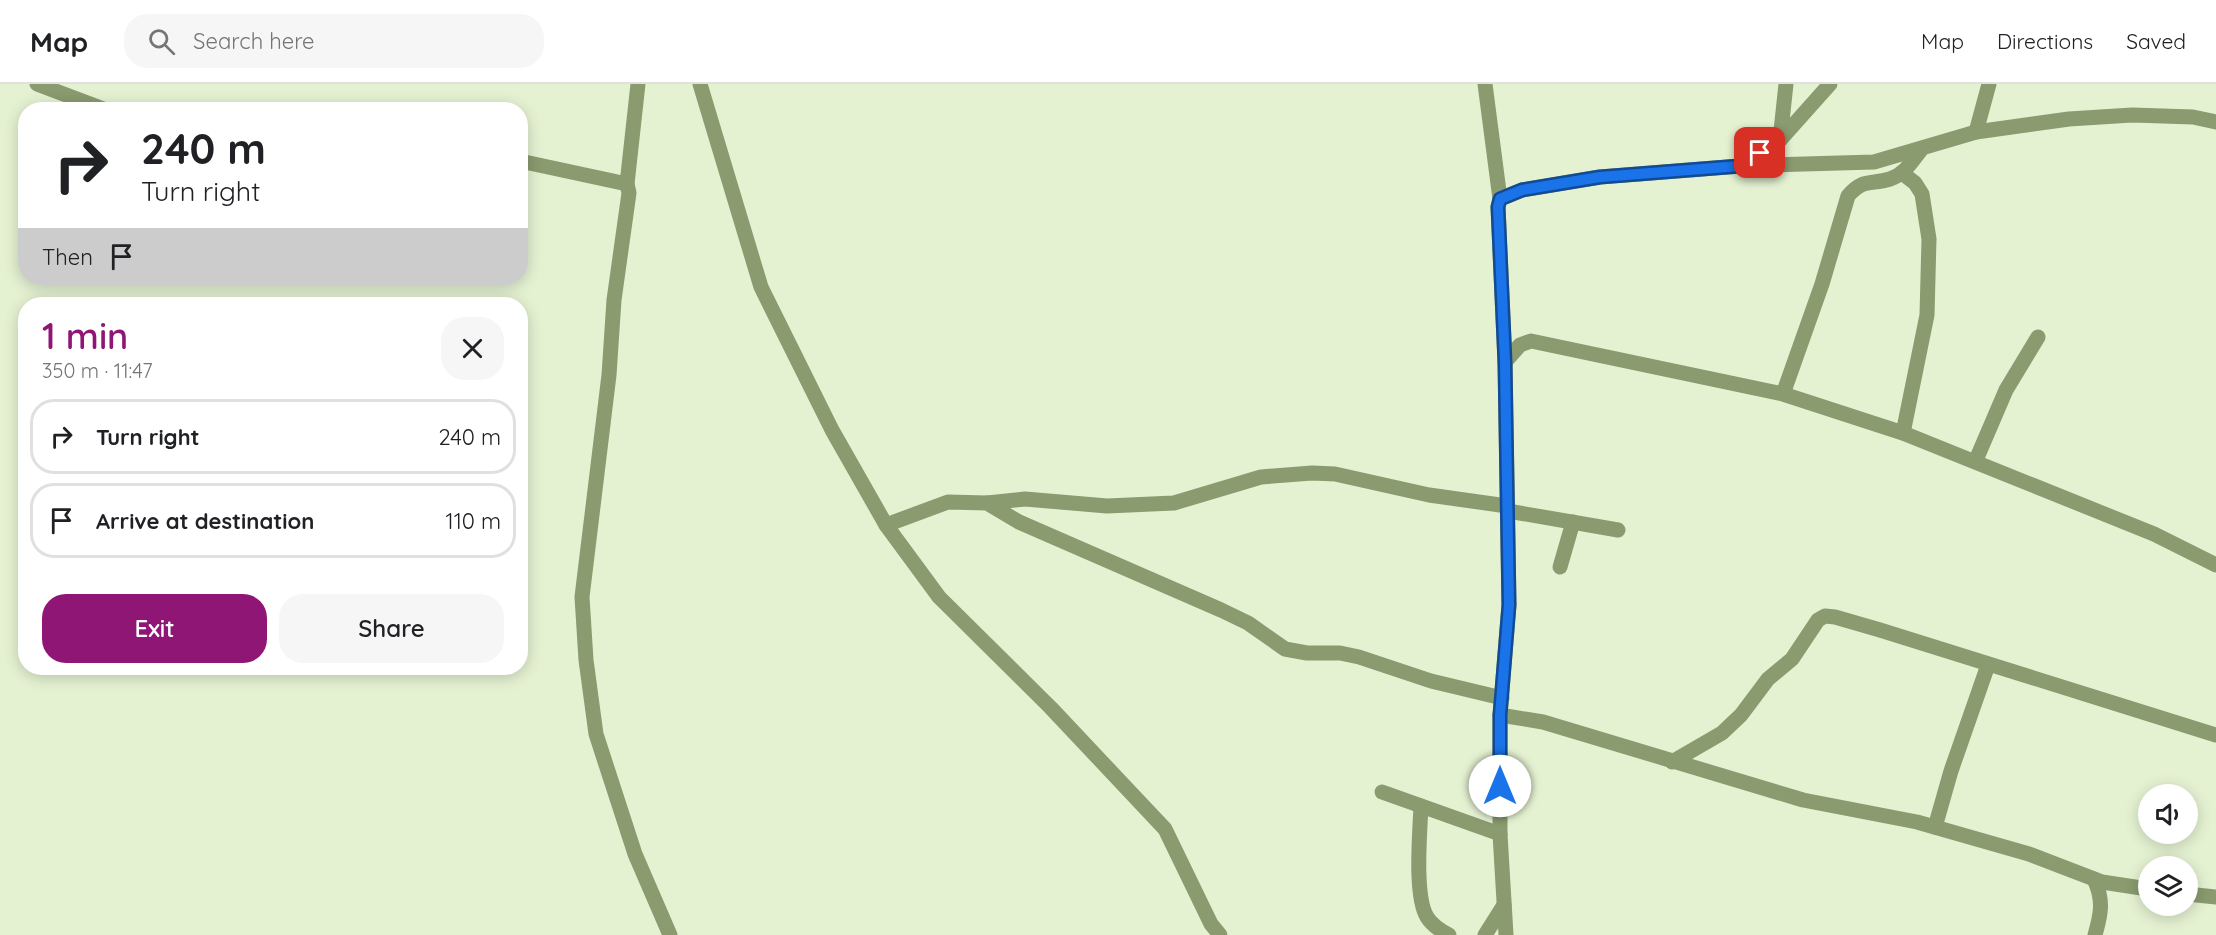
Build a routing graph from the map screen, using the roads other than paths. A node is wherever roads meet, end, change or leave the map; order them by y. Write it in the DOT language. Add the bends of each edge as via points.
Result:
graph roads {
  1 [pos="37,84"];
  2 [pos="638,84"];
  3 [pos="700,84"];
  4 [pos="1485,84"];
  5 [pos="1786,84"];
  6 [pos="1830,84"];
  7 [pos="1989,84"];
  8 [pos="85,102"];
  9 [pos="2216,122"];
  10 [pos="1976,132"];
  11 [pos="1780,140"];
  12 [pos="1921,150"];
  13 [pos="528,163"];
  14 [pos="1740,166"];
  15 [pos="1902,173"];
  16 [pos="627,184"];
  17 [pos="1500,199"];
  18 [pos="2038,337"];
  19 [pos="1505,362"];
  20 [pos="1784,394"];
  21 [pos="1903,433"];
  22 [pos="1976,460"];
  23 [pos="987,503"];
  24 [pos="1507,509"];
  25 [pos="1573,522"];
  26 [pos="886,525"];
  27 [pos="1618,530"];
  28 [pos="2216,565"];
  29 [pos="1560,567"];
  30 [pos="1988,665"];
  31 [pos="1502,698"];
  32 [pos="1500,715"];
  33 [pos="2216,735"];
  34 [pos="1672,762"];
  35 [pos="1383,792"];
  36 [pos="1421,806"];
  37 [pos="1935,827"];
  38 [pos="1500,834"];
  39 [pos="2094,879"];
  40 [pos="2138,887"];
  41 [pos="2198,895"];
  42 [pos="2216,897"];
  43 [pos="1504,905"];
  44 [pos="670,935"];
  45 [pos="1220,935"];
  46 [pos="1449,935"];
  47 [pos="1485,935"];
  48 [pos="1506,935"];
  49 [pos="2095,935"];
  1 -- 8 [label="street"];
  2 -- 16 [label="street"];
  3 -- 26 [label="street" via="761,287 832,430"];
  4 -- 17 [label="street"];
  5 -- 11 [label="street"];
  6 -- 11 [label="street"];
  7 -- 10 [label="street"];
  9 -- 10 [label="street" via="2193,117 2132,115"];
  10 -- 12 [label="street"];
  11 -- 14 [label="street"];
  12 -- 14 [label="street" via="1874,162"];
  12 -- 15 [label="street"];
  13 -- 16 [label="street"];
  14 -- 17 [label="street" via="1600,177 1522,190"];
  15 -- 20 [label="street" via="1868,181 1848,196"];
  15 -- 21 [label="street" via="1922,194 1929,239 1927,315"];
  16 -- 44 [label="street" via="582,597 597,734 635,854"];
  17 -- 19 [label="street"];
  18 -- 22 [label="street" via="2006,390"];
  19 -- 20 [label="street" via="1520,345 1531,340"];
  19 -- 24 [label="street"];
  20 -- 21 [label="street"];
  21 -- 22 [label="street"];
  22 -- 28 [label="street" via="2154,534"];
  23 -- 24 [label="street" via="1025,500 1107,506 1174,503 1261,477 1312,473 1335,474"];
  23 -- 26 [label="street" via="948,501"];
  23 -- 31 [label="street" via="1019,522 1248,623 1285,649 1359,657"];
  24 -- 25 [label="street"];
  24 -- 31 [label="street" via="1509,605"];
  25 -- 27 [label="street"];
  25 -- 29 [label="street"];
  26 -- 45 [label="street" via="939,597 1165,829"];
  30 -- 33 [label="street"];
  30 -- 34 [label="street" via="1825,616 1741,715 1722,733"];
  30 -- 37 [label="street"];
  31 -- 32 [label="street"];
  32 -- 34 [label="street" via="1543,722"];
  32 -- 38 [label="street"];
  34 -- 37 [label="street" via="1803,800"];
  35 -- 36 [label="street"];
  36 -- 38 [label="street"];
  36 -- 46 [label="street" via="1419,862 1425,912 1431,922"];
  37 -- 39 [label="street" via="2029,854"];
  38 -- 43 [label="street"];
  39 -- 40 [label="street"];
  39 -- 49 [label="street" via="2102,897"];
  41 -- 42 [label="street"];
  43 -- 47 [label="street"];
  43 -- 48 [label="street"];
}
